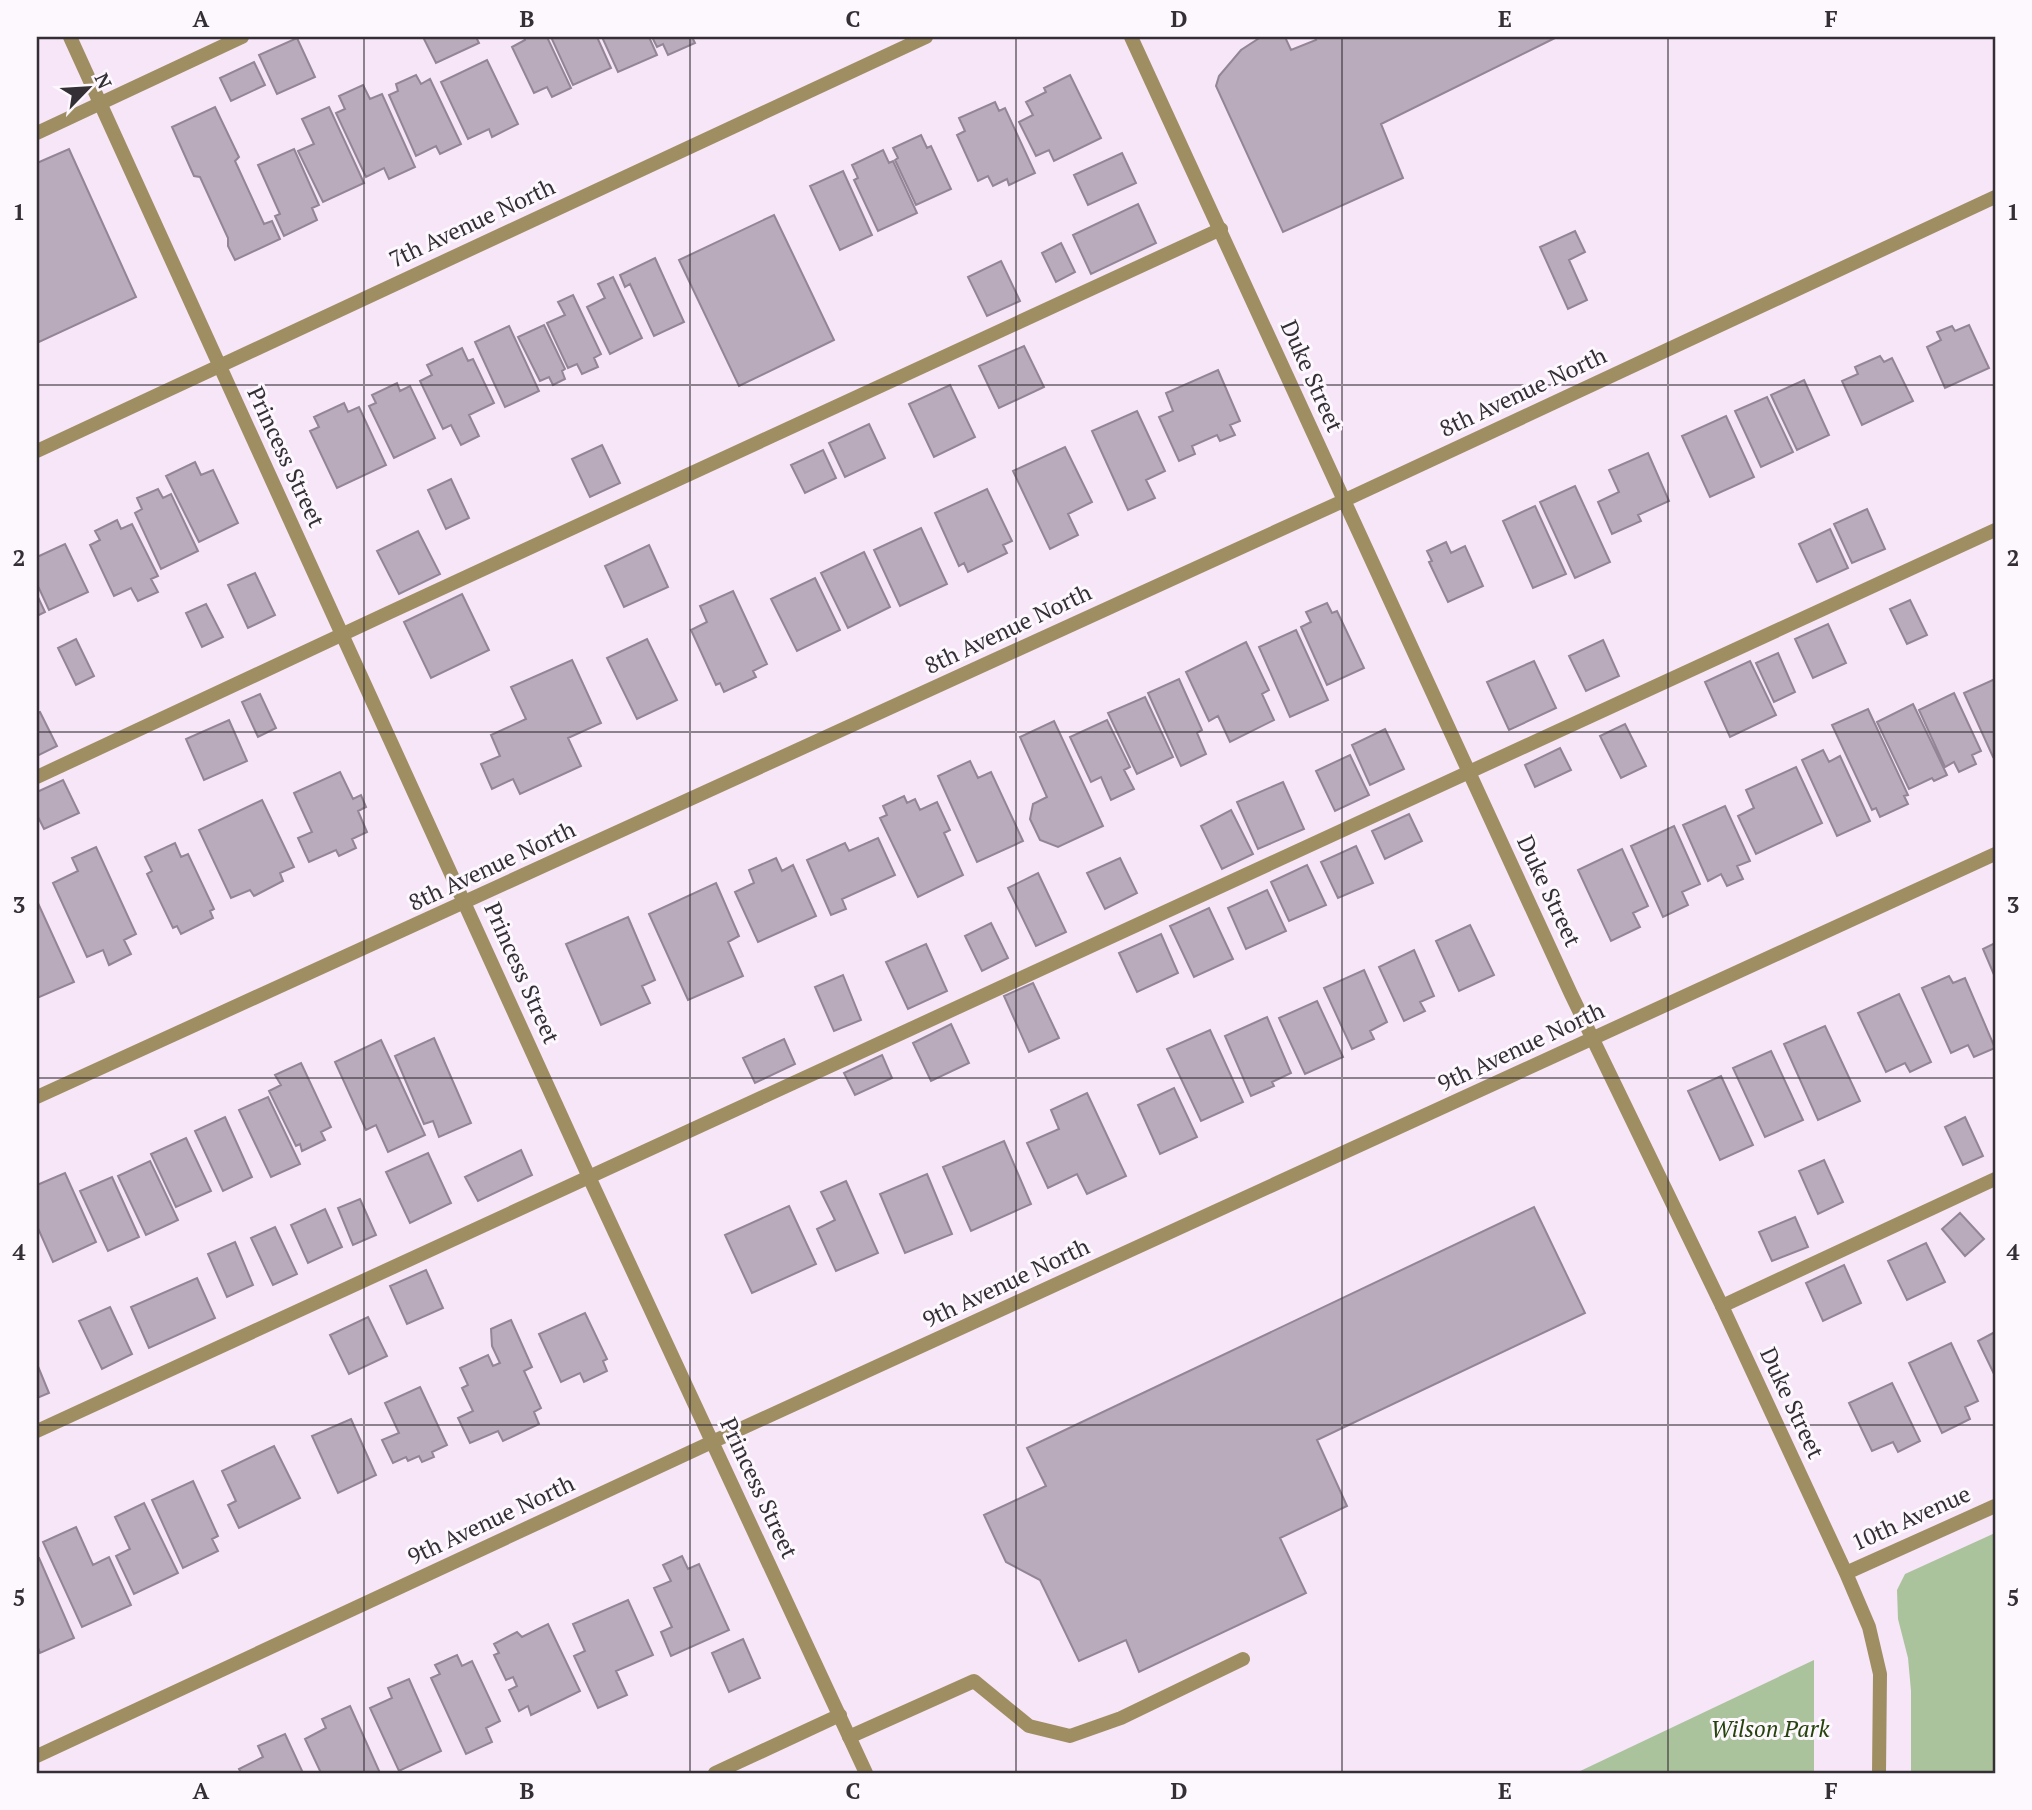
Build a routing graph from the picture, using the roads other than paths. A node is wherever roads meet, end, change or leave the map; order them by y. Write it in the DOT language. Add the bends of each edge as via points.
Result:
graph roads {
  1 [pos="70,37"];
  2 [pos="242,37"];
  3 [pos="926,37"];
  4 [pos="1131,37"];
  5 [pos="100,103"];
  6 [pos="37,133"];
  7 [pos="1995,197"];
  8 [pos="1221,229"];
  9 [pos="218,366"];
  10 [pos="37,451"];
  11 [pos="1343,501"];
  12 [pos="1995,530"];
  13 [pos="343,634"];
  14 [pos="1470,772"];
  15 [pos="37,777"];
  16 [pos="1995,855"];
  17 [pos="466,903"];
  18 [pos="1593,1040"];
  19 [pos="37,1097"];
  20 [pos="589,1177"];
  21 [pos="1995,1179"];
  22 [pos="1722,1306"];
  23 [pos="37,1431"];
  24 [pos="712,1442"];
  25 [pos="1995,1506"];
  26 [pos="1846,1573"];
  27 [pos="1242,1659"];
  28 [pos="840,1715"];
  29 [pos="849,1737"];
  30 [pos="37,1756"];
  31 [pos="715,1773"];
  32 [pos="866,1773"];
  33 [pos="1880,1773"];
  1 -- 5 [label="street, Princess Street"];
  2 -- 5 [label="street"];
  3 -- 9 [label="street, 7th Avenue North"];
  4 -- 8 [label="street, Duke Street"];
  5 -- 6 [label="street"];
  5 -- 9 [label="street, Princess Street"];
  7 -- 11 [label="street, 8th Avenue North"];
  8 -- 11 [label="street, Duke Street"];
  8 -- 13 [label="street"];
  9 -- 10 [label="street, 7th Avenue North"];
  9 -- 13 [label="street, Princess Street"];
  11 -- 14 [label="street, Duke Street"];
  11 -- 17 [label="street, 8th Avenue North"];
  12 -- 14 [label="street"];
  13 -- 15 [label="street"];
  13 -- 17 [label="street, Princess Street"];
  14 -- 18 [label="street, Duke Street"];
  14 -- 20 [label="street"];
  16 -- 18 [label="street, 9th Avenue North"];
  17 -- 19 [label="street, 8th Avenue North"];
  17 -- 20 [label="street, Princess Street"];
  18 -- 22 [label="street, Duke Street"];
  18 -- 24 [label="street, 9th Avenue North"];
  20 -- 23 [label="street"];
  20 -- 24 [label="street, Princess Street"];
  21 -- 22 [label="street"];
  22 -- 26 [label="street, Duke Street"];
  24 -- 28 [label="street, Princess Street"];
  24 -- 30 [label="street, 9th Avenue North"];
  25 -- 26 [label="street, 10th Avenue"];
  26 -- 33 [label="street, Duke Street" via="1869,1627 1880,1674"];
  27 -- 29 [label="street" via="1121,1718 1070,1735 1029,1726 974,1681"];
  28 -- 29 [label="street, Princess Street"];
  28 -- 31 [label="street"];
  29 -- 32 [label="street, Princess Street"];
}
